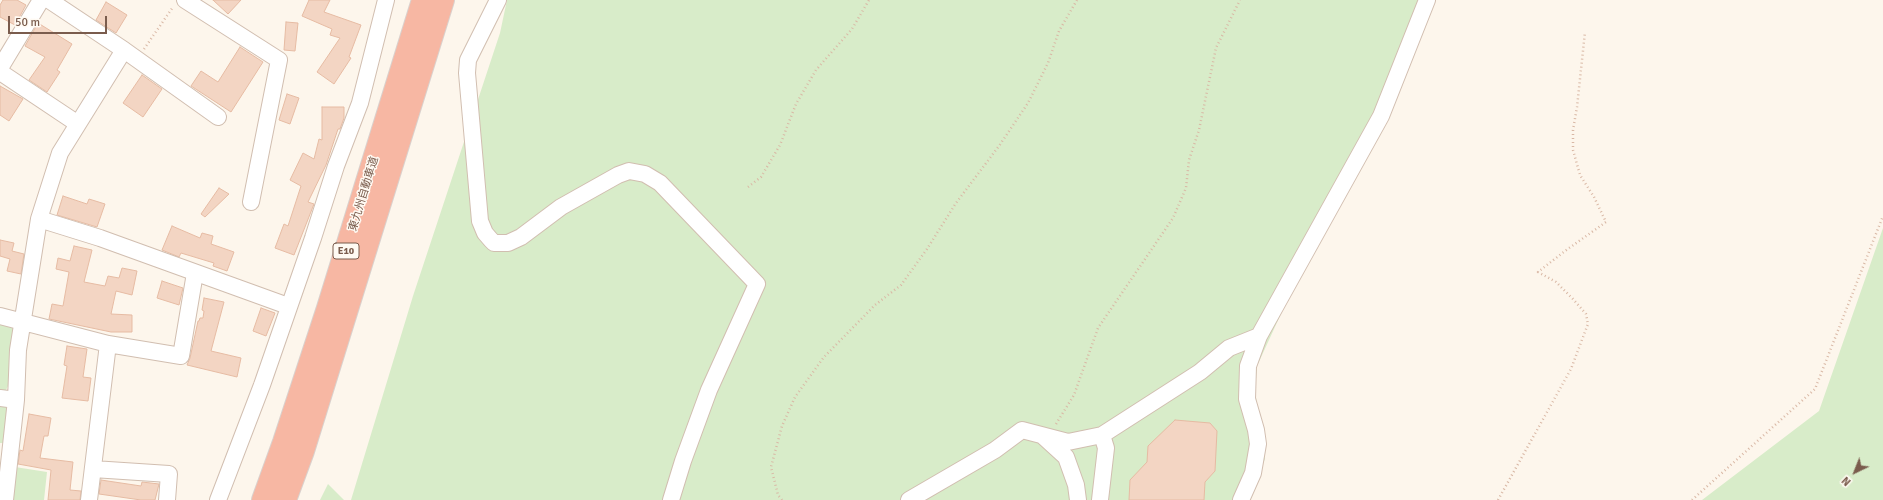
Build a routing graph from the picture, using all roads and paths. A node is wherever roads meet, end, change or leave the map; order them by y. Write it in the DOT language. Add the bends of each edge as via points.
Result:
graph roads {
  1 [pos="41,0"];
  2 [pos="49,0"];
  3 [pos="177,0"];
  4 [pos="185,0"];
  5 [pos="386,0"];
  6 [pos="424,0"];
  7 [pos="443,0"];
  8 [pos="498,0"];
  9 [pos="869,0"];
  10 [pos="1077,0"];
  11 [pos="1240,0"];
  12 [pos="1427,0"];
  13 [pos="1585,32"];
  14 [pos="130,54"];
  15 [pos="0,68"];
  16 [pos="0,72"];
  17 [pos="218,117"];
  18 [pos="78,124"];
  19 [pos="748,187"];
  20 [pos="251,202"];
  21 [pos="1883,216"];
  22 [pos="39,219"];
  23 [pos="195,272"];
  24 [pos="288,306"];
  25 [pos="0,316"];
  26 [pos="23,321"];
  27 [pos="1259,336"];
  28 [pos="108,344"];
  29 [pos="0,398"];
  30 [pos="16,400"];
  31 [pos="1041,434"];
  32 [pos="1102,435"];
  33 [pos="93,469"];
  34 [pos="5,500"];
  35 [pos="89,500"];
  36 [pos="167,500"];
  37 [pos="218,500"];
  38 [pos="263,500"];
  39 [pos="285,500"];
  40 [pos="671,500"];
  41 [pos="782,500"];
  42 [pos="909,500"];
  43 [pos="1078,500"];
  44 [pos="1100,500"];
  45 [pos="1241,500"];
  46 [pos="1498,500"];
  47 [pos="1692,500"];
  1 -- 15 [label="street"];
  2 -- 14 [label="street"];
  3 -- 14 [label="path"];
  4 -- 20 [label="street" via="279,60"];
  5 -- 24 [label="street" via="360,103"];
  6 -- 38 [label="highway, 東九州自動車道 / E10" via="328,308"];
  7 -- 39 [label="highway, 東九州自動車道 / E10" via="303,451"];
  8 -- 40 [label="street" via="468,60 467,73 480,221 491,240 494,243 508,244 561,207 628,171 645,174 660,183 757,284 709,390"];
  9 -- 19 [label="path" via="852,29 816,70 796,104 780,145 761,177"];
  10 -- 41 [label="path" via="1060,31 1048,63 1028,103 956,203 928,249 901,285 874,306 824,357 795,397 782,426 771,468 778,495"];
  11 -- 31 [label="path" via="1216,48 1199,130 1189,160 1186,188 1173,218 1098,328 1074,395 1058,423"];
  12 -- 27 [label="street" via="1381,116"];
  13 -- 46 [label="path" via="1573,130 1573,150 1580,175 1606,222 1538,272 1556,282 1573,299 1586,314 1588,324 1571,368"];
  14 -- 17 [label="street"];
  14 -- 18 [label="street"];
  16 -- 18 [label="street"];
  18 -- 22 [label="street" via="60,153"];
  21 -- 47 [label="path" via="1815,389"];
  22 -- 23 [label="street"];
  22 -- 26 [label="street"];
  23 -- 24 [label="street"];
  23 -- 28 [label="street" via="181,356"];
  24 -- 37 [label="street" via="262,385"];
  25 -- 26 [label="street"];
  26 -- 28 [label="street"];
  26 -- 30 [label="street" via="18,350"];
  27 -- 32 [label="street" via="1228,348 1200,372"];
  27 -- 45 [label="street" via="1248,366 1247,399 1258,444 1253,472"];
  28 -- 33 [label="street"];
  29 -- 30 [label="street"];
  30 -- 34 [label="street"];
  31 -- 32 [label="street" via="1068,442"];
  31 -- 42 [label="street" via="1022,430 995,450"];
  31 -- 43 [label="street" via="1066,457 1076,485"];
  32 -- 44 [label="street" via="1106,448"];
  33 -- 35 [label="street"];
  33 -- 36 [label="street" via="169,474"];
}
